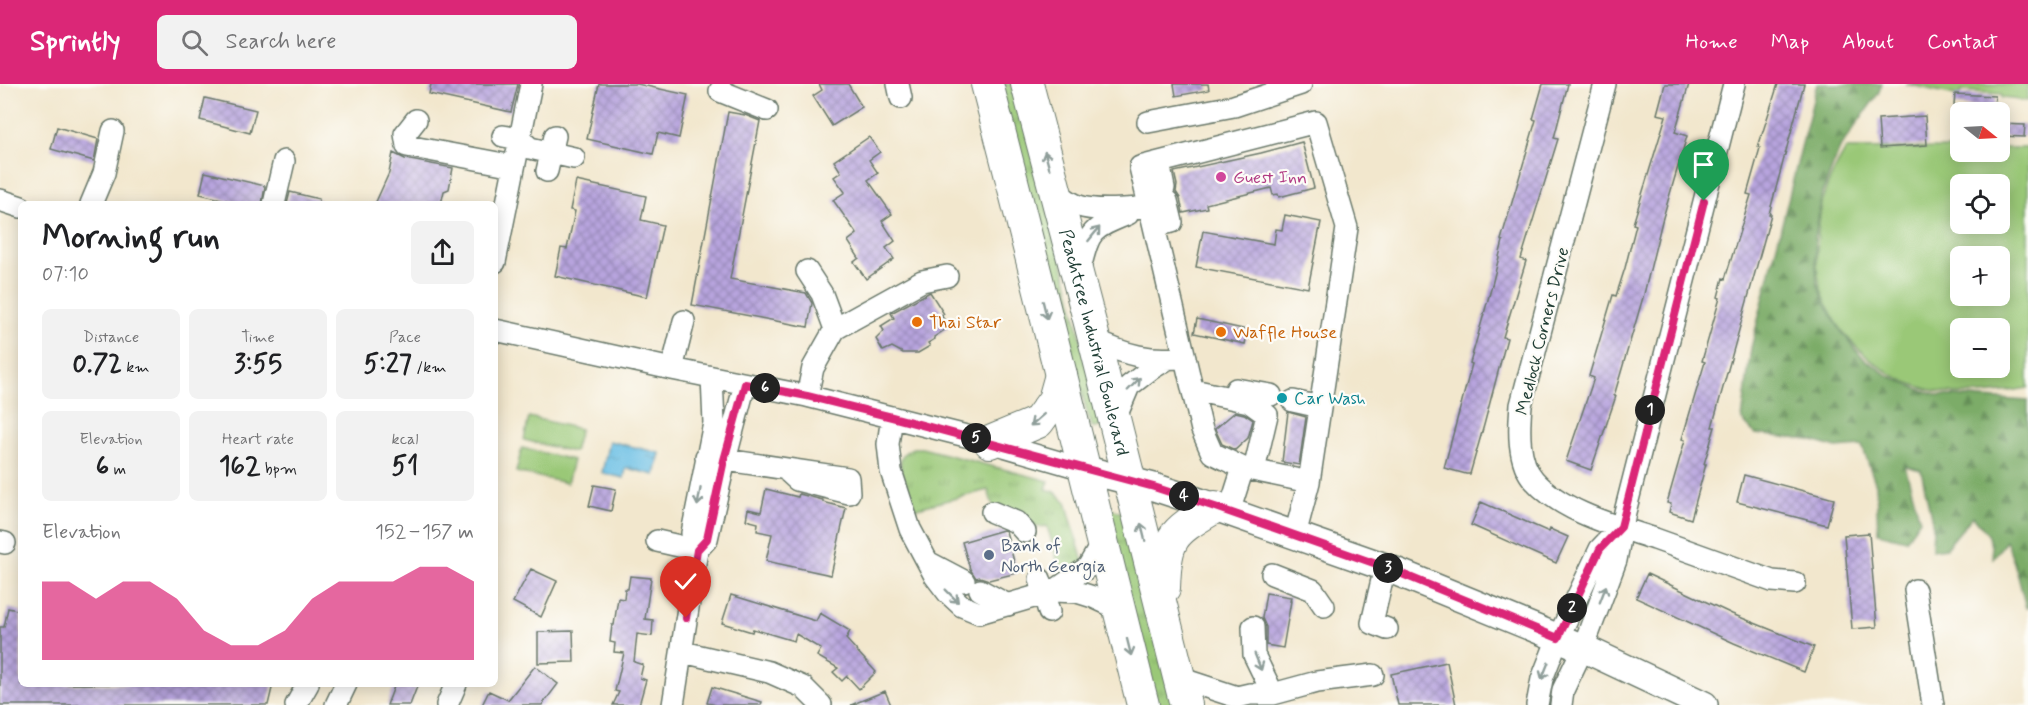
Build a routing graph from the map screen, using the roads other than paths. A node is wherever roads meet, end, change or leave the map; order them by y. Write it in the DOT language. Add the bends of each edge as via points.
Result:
graph roads {
  1 [pos="531,84"];
  2 [pos="1027,84"];
  3 [pos="1301,84"];
  4 [pos="1605,84"];
  5 [pos="1734,84"];
  6 [pos="984,88"];
  7 [pos="720,91"];
  8 [pos="767,110"];
  9 [pos="416,120"];
  10 [pos="1148,122"];
  11 [pos="113,131"];
  12 [pos="511,137"];
  13 [pos="574,158"];
  14 [pos="284,161"];
  15 [pos="514,166"];
  16 [pos="1055,191"];
  17 [pos="0,200"];
  18 [pos="92,201"];
  19 [pos="275,201"];
  20 [pos="18,206"];
  21 [pos="1154,206"];
  22 [pos="498,247"];
  23 [pos="807,271"];
  24 [pos="947,276"];
  25 [pos="1078,278"];
  26 [pos="684,321"];
  27 [pos="836,330"];
  28 [pos="498,331"];
  29 [pos="1094,340"];
  30 [pos="1176,359"];
  31 [pos="672,369"];
  32 [pos="1061,375"];
  33 [pos="712,377"];
  34 [pos="745,384"];
  35 [pos="1192,385"];
  36 [pos="1270,395"];
  37 [pos="807,396"];
  38 [pos="1293,401"];
  39 [pos="1320,407"];
  40 [pos="892,417"];
  41 [pos="1115,419"];
  42 [pos="990,442"];
  43 [pos="715,459"];
  44 [pos="1083,468"];
  45 [pos="785,469"];
  46 [pos="1248,469"];
  47 [pos="1130,481"];
  48 [pos="1309,482"];
  49 [pos="1222,509"];
  50 [pos="992,512"];
  51 [pos="1621,527"];
  52 [pos="1025,532"];
  53 [pos="1295,535"];
  54 [pos="657,541"];
  55 [pos="1102,543"];
  56 [pos="697,550"];
  57 [pos="927,562"];
  58 [pos="1385,567"];
  59 [pos="1272,574"];
  60 [pos="1795,583"];
  61 [pos="1915,590"];
  62 [pos="1047,594"];
  63 [pos="1008,605"];
  64 [pos="1324,606"];
  65 [pos="1119,609"];
  66 [pos="1162,609"];
  67 [pos="1253,627"];
  68 [pos="1387,629"];
  69 [pos="1558,638"];
  70 [pos="1583,648"];
  71 [pos="682,652"];
  72 [pos="1373,675"];
  73 [pos="306,687"];
  74 [pos="345,687"];
  75 [pos="455,687"];
  76 [pos="1183,691"];
  77 [pos="1272,694"];
  78 [pos="1234,701"];
  79 [pos="296,705"];
  80 [pos="336,705"];
  81 [pos="447,705"];
  82 [pos="673,705"];
  83 [pos="821,705"];
  84 [pos="1143,705"];
  85 [pos="1537,705"];
  86 [pos="1561,705"];
  87 [pos="1704,705"];
  88 [pos="1933,705"];
  1 -- 12 [label="street"];
  16 -- 2 [label="highway, Peachtree Industrial Boulevard, one-way"];
  3 -- 10 [label="street" via="1234,106"];
  4 -- 51 [label="street, Medlock Corners Drive" via="1518,429 1524,464 1533,479 1556,499"];
  5 -- 51 [label="street"];
  6 -- 32 [label="highway, one-way"];
  7 -- 8 [label="street"];
  9 -- 15 [label="street" via="405,134 407,146"];
  11 -- 18 [label="street" via="104,173"];
  12 -- 13 [label="street" via="530,148"];
  12 -- 15 [label="street"];
  14 -- 19 [label="street"];
  15 -- 22 [label="street"];
  16 -- 21 [label="street" via="1078,206 1100,210"];
  16 -- 25 [label="highway, Peachtree Industrial Boulevard"];
  17 -- 20 [label="street"];
  25 -- 21 [label="street, one-way" via="1088,239 1101,225"];
  21 -- 30 [label="street"];
  21 -- 39 [label="street" via="1140,167 1316,122 1347,228"];
  23 -- 27 [label="street" via="822,294"];
  24 -- 27 [label="street" via="922,281"];
  25 -- 29 [label="highway, Peachtree Industrial Boulevard"];
  26 -- 31 [label="street"];
  27 -- 37 [label="street" via="833,351 813,368"];
  28 -- 31 [label="street"];
  29 -- 30 [label="street" via="1121,353"];
  29 -- 41 [label="highway, Peachtree Industrial Boulevard"];
  30 -- 35 [label="street"];
  41 -- 30 [label="street, one-way" via="1129,387 1150,369"];
  31 -- 33 [label="street"];
  32 -- 42 [label="highway, one-way" via="1054,400 1038,422"];
  32 -- 44 [label="highway"];
  33 -- 34 [label="street"];
  33 -- 43 [label="street"];
  34 -- 37 [label="street"];
  34 -- 43 [label="street"];
  35 -- 36 [label="street"];
  35 -- 46 [label="street" via="1202,430 1212,453"];
  35 -- 46 [label="street" via="1249,402 1267,415"];
  37 -- 40 [label="street"];
  38 -- 39 [label="street"];
  39 -- 48 [label="street"];
  40 -- 42 [label="street"];
  40 -- 57 [label="street" via="888,444 891,471 910,529"];
  41 -- 47 [label="highway, Peachtree Industrial Boulevard"];
  42 -- 44 [label="street"];
  43 -- 45 [label="street"];
  43 -- 56 [label="street" via="692,533"];
  44 -- 47 [label="main road"];
  44 -- 55 [label="highway"];
  46 -- 48 [label="street"];
  46 -- 49 [label="street"];
  47 -- 49 [label="main road"];
  66 -- 47 [label="highway, Peachtree Industrial Boulevard, one-way"];
  48 -- 53 [label="street"];
  49 -- 53 [label="main road"];
  49 -- 66 [label="highway" via="1179,530 1169,544"];
  50 -- 52 [label="street" via="1016,522"];
  51 -- 60 [label="street, Medlock Corners Drive" via="1772,581"];
  51 -- 69 [label="street" via="1600,549"];
  70 -- 51 [label="street, one-way" via="1616,560"];
  53 -- 58 [label="main road"];
  54 -- 56 [label="street"];
  55 -- 62 [label="street" via="1088,567"];
  55 -- 65 [label="highway"];
  56 -- 71 [label="street"];
  57 -- 63 [label="street"];
  57 -- 63 [label="street, one-way" via="948,593 963,606 979,613"];
  58 -- 68 [label="street" via="1372,623"];
  58 -- 69 [label="main road"];
  59 -- 64 [label="street" via="1313,590"];
  61 -- 88 [label="street"];
  62 -- 63 [label="street"];
  62 -- 65 [label="street" via="1085,594"];
  65 -- 84 [label="highway, one-way"];
  66 -- 76 [label="highway, Peachtree Industrial Boulevard"];
  67 -- 77 [label="street, one-way" via="1254,655"];
  69 -- 70 [label="main road"];
  69 -- 85 [label="street, one-way" via="1542,679"];
  70 -- 86 [label="street" via="1563,690"];
  70 -- 87 [label="main road"];
  71 -- 82 [label="street"];
  71 -- 83 [label="street" via="769,672 803,687"];
  72 -- 77 [label="street" via="1317,682"];
  73 -- 79 [label="street"];
  74 -- 80 [label="street"];
  75 -- 81 [label="street"];
  76 -- 78 [label="street" via="1219,692"];
  77 -- 78 [label="street" via="1250,694"];
}
